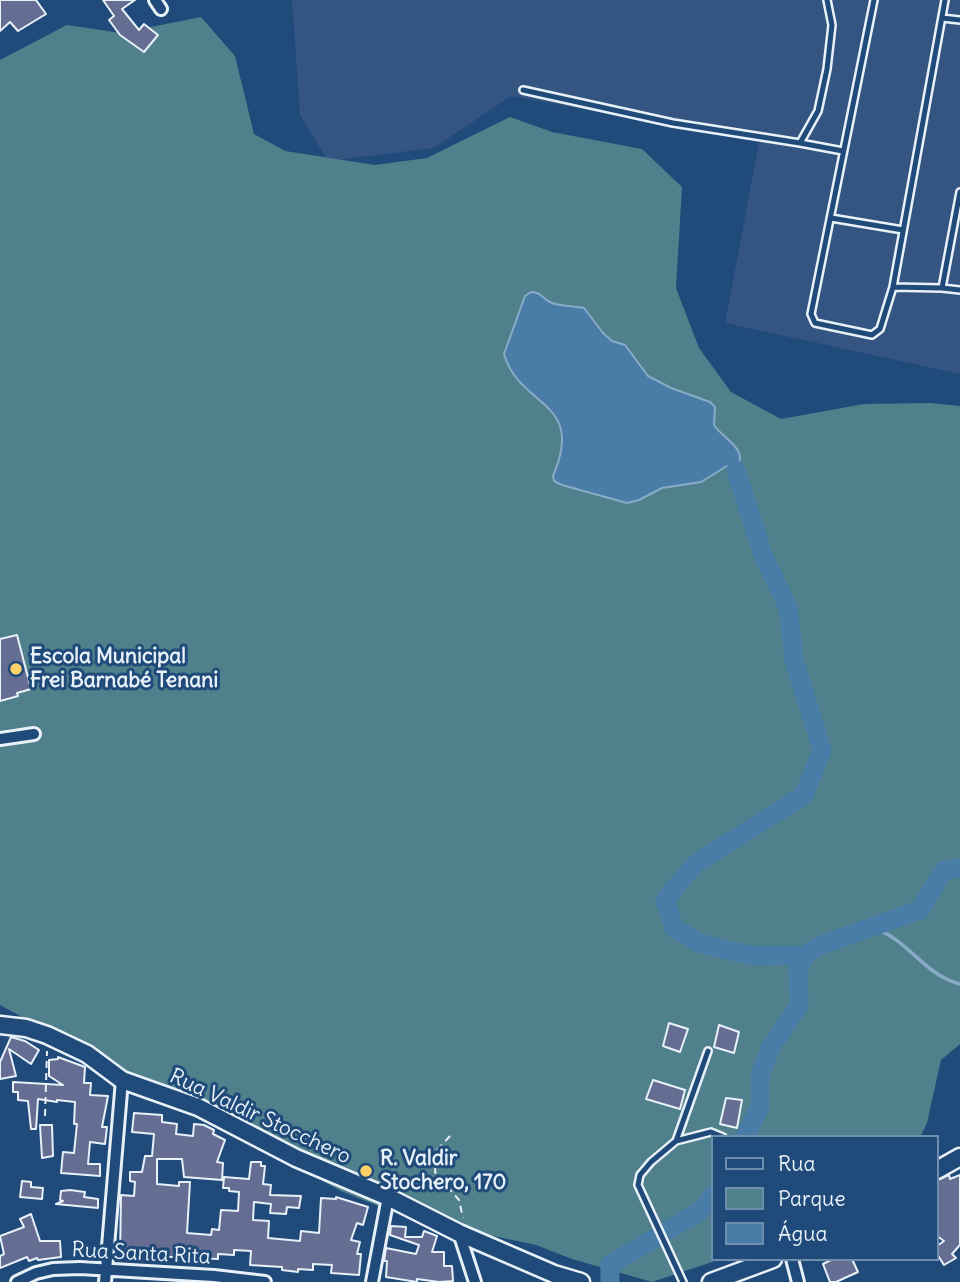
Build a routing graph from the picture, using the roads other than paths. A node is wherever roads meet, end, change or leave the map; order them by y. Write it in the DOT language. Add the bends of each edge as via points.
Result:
graph roads {
  1 [pos="827,0"];
  2 [pos="874,0"];
  3 [pos="946,0"];
  4 [pos="942,18"];
  5 [pos="960,20"];
  6 [pos="523,90"];
  7 [pos="800,143"];
  8 [pos="843,151"];
  9 [pos="960,192"];
  10 [pos="831,218"];
  11 [pos="903,230"];
  12 [pos="893,286"];
  13 [pos="942,288"];
  14 [pos="960,290"];
  15 [pos="34,734"];
  16 [pos="0,739"];
  17 [pos="0,1025"];
  18 [pos="708,1051"];
  19 [pos="122,1080"];
  20 [pos="718,1135"];
  21 [pos="676,1141"];
  22 [pos="960,1157"];
  23 [pos="939,1169"];
  24 [pos="388,1197"];
  25 [pos="459,1233"];
  26 [pos="768,1261"];
  27 [pos="793,1261"];
  28 [pos="105,1277"];
  29 [pos="39,1278"];
  30 [pos="556,1278"];
  31 [pos="214,1279"];
  32 [pos="17,1282"];
  33 [pos="265,1282"];
  34 [pos="372,1282"];
  35 [pos="474,1282"];
  36 [pos="581,1282"];
  37 [pos="682,1282"];
  38 [pos="711,1282"];
  39 [pos="798,1282"];
  1 -- 7 [label="lane" via="832,25 827,69 818,111"];
  2 -- 8 [label="lane"];
  3 -- 4 [label="lane"];
  4 -- 5 [label="lane"];
  4 -- 11 [label="lane"];
  6 -- 7 [label="lane" via="673,123"];
  7 -- 8 [label="lane"];
  8 -- 10 [label="lane"];
  9 -- 13 [label="lane"];
  10 -- 11 [label="lane"];
  10 -- 12 [label="lane" via="811,314 815,323 872,335 880,329"];
  11 -- 12 [label="lane"];
  12 -- 13 [label="lane"];
  13 -- 14 [label="lane"];
  15 -- 16 [label="street"];
  17 -- 19 [label="main road, Rua Valdir Stocchero" via="47,1035 87,1054"];
  18 -- 21 [label="lane"];
  19 -- 24 [label="main road, Rua Valdir Stocchero" via="198,1107 296,1158"];
  19 -- 28 [label="street"];
  20 -- 21 [label="lane" via="711,1132"];
  21 -- 37 [label="lane" via="651,1162 638,1185"];
  22 -- 23 [label="main road"];
  24 -- 25 [label="main road, Rua Valdir Stocchero"];
  24 -- 34 [label="street"];
  25 -- 30 [label="main road, Rua Valdir Stocchero"];
  25 -- 35 [label="street"];
  26 -- 38 [label="main road"];
  27 -- 39 [label="street"];
  28 -- 29 [label="street, Rua Santa Rita" via="80,1268 52,1269"];
  28 -- 31 [label="street, Rua Santa Rita"];
  29 -- 32 [label="street, Rua Santa Rita"];
  30 -- 36 [label="main road, Rua Valdir Stocchero"];
  31 -- 33 [label="street, Rua Santa Rita"];
}
